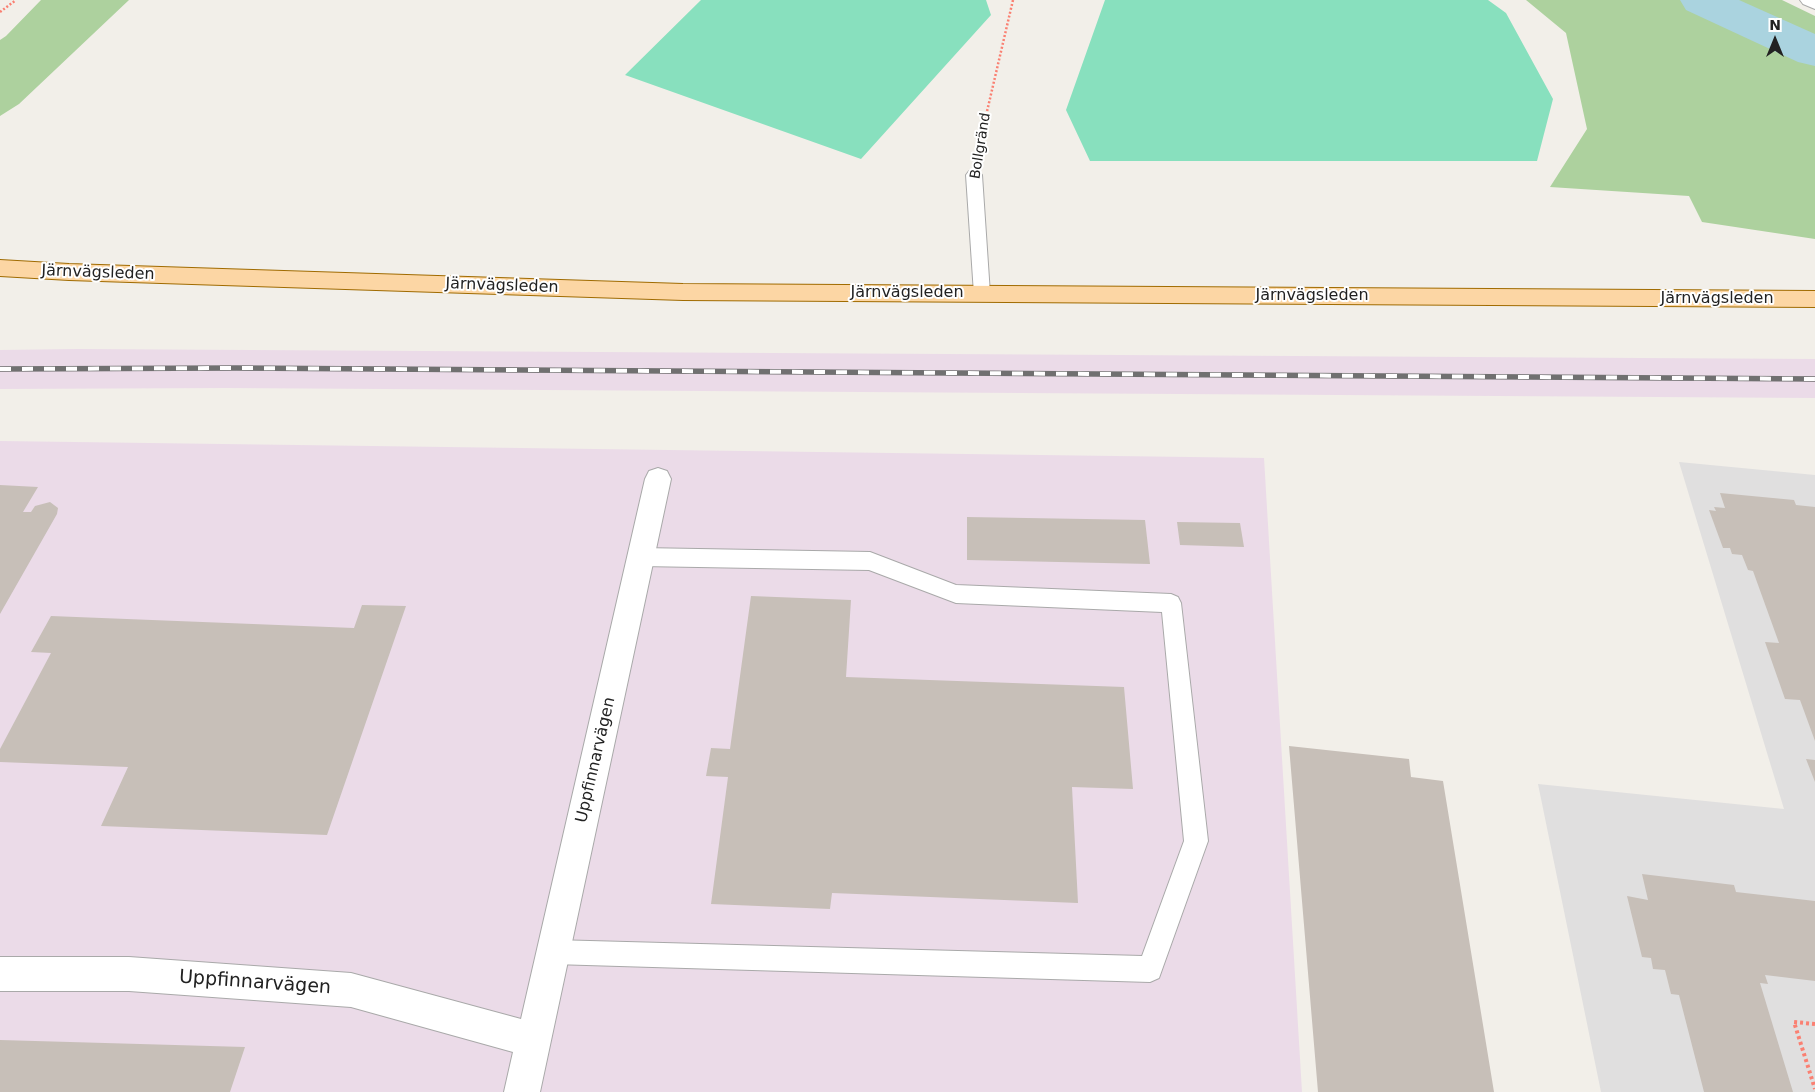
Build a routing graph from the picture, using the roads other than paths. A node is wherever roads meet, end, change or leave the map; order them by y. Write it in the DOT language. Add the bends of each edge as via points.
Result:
graph roads {
  1 [pos="1809,0"];
  2 [pos="1815,3"];
  3 [pos="974,175"];
  4 [pos="0,268"];
  5 [pos="982,294"];
  6 [pos="1815,299"];
  7 [pos="658,479"];
  8 [pos="641,556"];
  9 [pos="553,952"];
  10 [pos="0,974"];
  11 [pos="534,1040"];
  12 [pos="522,1092"];
  1 -- 2 [label="street"];
  3 -- 5 [label="lane, Bollgränd"];
  4 -- 5 [label="main road, Järnvägsleden" via="683,292"];
  5 -- 6 [label="main road, Järnvägsleden"];
  7 -- 8 [label="street, Uppfinnarvägen"];
  8 -- 9 [label="street, Uppfinnarvägen"];
  8 -- 9 [label="lane" via="870,562 956,594 1170,602 1196,841 1150,969"];
  9 -- 11 [label="street, Uppfinnarvägen"];
  10 -- 11 [label="street, Uppfinnarvägen" via="129,974 351,990"];
  11 -- 12 [label="street, Uppfinnarvägen"];
}
